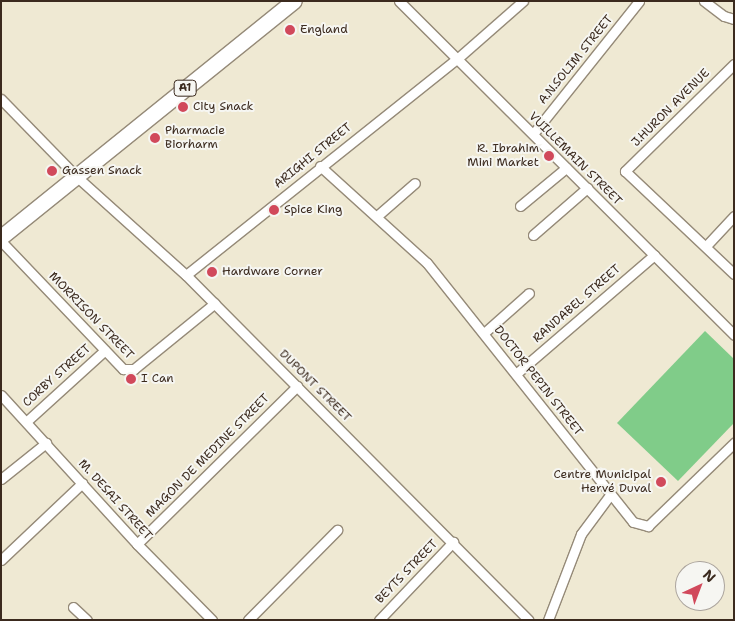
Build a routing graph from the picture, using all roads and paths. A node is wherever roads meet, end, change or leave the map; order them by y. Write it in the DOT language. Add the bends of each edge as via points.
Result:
graph roads {
  1 [pos="294,1"];
  2 [pos="400,1"];
  3 [pos="523,1"];
  4 [pos="638,1"];
  5 [pos="704,1"];
  6 [pos="734,19"];
  7 [pos="457,59"];
  8 [pos="734,64"];
  9 [pos="1,99"];
  10 [pos="532,134"];
  11 [pos="320,166"];
  12 [pos="566,168"];
  13 [pos="76,176"];
  14 [pos="415,183"];
  15 [pos="587,188"];
  16 [pos="520,206"];
  17 [pos="377,216"];
  18 [pos="734,216"];
  19 [pos="532,235"];
  20 [pos="1,237"];
  21 [pos="1,241"];
  22 [pos="706,246"];
  23 [pos="654,255"];
  24 [pos="734,274"];
  25 [pos="186,275"];
  26 [pos="529,293"];
  27 [pos="215,303"];
  28 [pos="484,333"];
  29 [pos="734,335"];
  30 [pos="105,350"];
  31 [pos="517,373"];
  32 [pos="298,386"];
  33 [pos="1,395"];
  34 [pos="27,422"];
  35 [pos="46,443"];
  36 [pos="734,443"];
  37 [pos="1,479"];
  38 [pos="82,483"];
  39 [pos="610,494"];
  40 [pos="337,530"];
  41 [pos="453,542"];
  42 [pos="137,544"];
  43 [pos="1,560"];
  44 [pos="74,607"];
  45 [pos="87,620"];
  46 [pos="212,620"];
  47 [pos="248,620"];
  48 [pos="379,620"];
  49 [pos="529,620"];
  50 [pos="548,620"];
  1 -- 13 [label="main road, A1"];
  2 -- 7 [label="street, VUILLEMAIN STREET"];
  3 -- 7 [label="street, ARIGHI STREET"];
  4 -- 10 [label="street, A.N.SOLIM STREET"];
  5 -- 6 [label="street" via="724,16"];
  7 -- 10 [label="street, VUILLEMAIN STREET"];
  7 -- 11 [label="street, ARIGHI STREET"];
  8 -- 22 [label="street, J.HURON AVENUE" via="625,171"];
  9 -- 13 [label="street, DUPONT STREET"];
  10 -- 12 [label="street, VUILLEMAIN STREET"];
  11 -- 17 [label="street, DOCTOR PEPIN STREET"];
  11 -- 25 [label="street, ARIGHI STREET"];
  12 -- 15 [label="street, VUILLEMAIN STREET"];
  12 -- 16 [label="street"];
  13 -- 20 [label="main road, A1"];
  13 -- 25 [label="street, DUPONT STREET"];
  14 -- 17 [label="street"];
  15 -- 19 [label="street"];
  15 -- 23 [label="street, VUILLEMAIN STREET"];
  17 -- 28 [label="street, DOCTOR PEPIN STREET" via="427,263"];
  18 -- 22 [label="street"];
  21 -- 30 [label="street, MORRISON STREET"];
  22 -- 24 [label="street"];
  23 -- 29 [label="street, VUILLEMAIN STREET"];
  23 -- 31 [label="street, RANDABEL STREET"];
  25 -- 27 [label="street, DUPONT STREET"];
  26 -- 28 [label="street"];
  27 -- 30 [label="street, MORRISON STREET" via="134,369 123,369"];
  27 -- 32 [label="street, DUPONT STREET"];
  28 -- 31 [label="street, DOCTOR PEPIN STREET"];
  30 -- 34 [label="street, CORBY STREET"];
  31 -- 39 [label="street, DOCTOR PEPIN STREET"];
  32 -- 41 [label="street, DUPONT STREET"];
  32 -- 42 [label="street, MAGON DE MEDINE STREET"];
  33 -- 34 [label="street, M. DESAI STREET"];
  34 -- 35 [label="street, M. DESAI STREET"];
  35 -- 37 [label="street"];
  35 -- 38 [label="street, M. DESAI STREET"];
  36 -- 39 [label="street, DOCTOR PEPIN STREET" via="648,526 633,522"];
  38 -- 42 [label="street, M. DESAI STREET"];
  38 -- 43 [label="street"];
  39 -- 50 [label="street" via="582,534"];
  40 -- 47 [label="street"];
  41 -- 48 [label="street, BEYTS STREET"];
  41 -- 49 [label="street, DUPONT STREET"];
  42 -- 46 [label="street, M. DESAI STREET"];
  44 -- 45 [label="street"];
}
